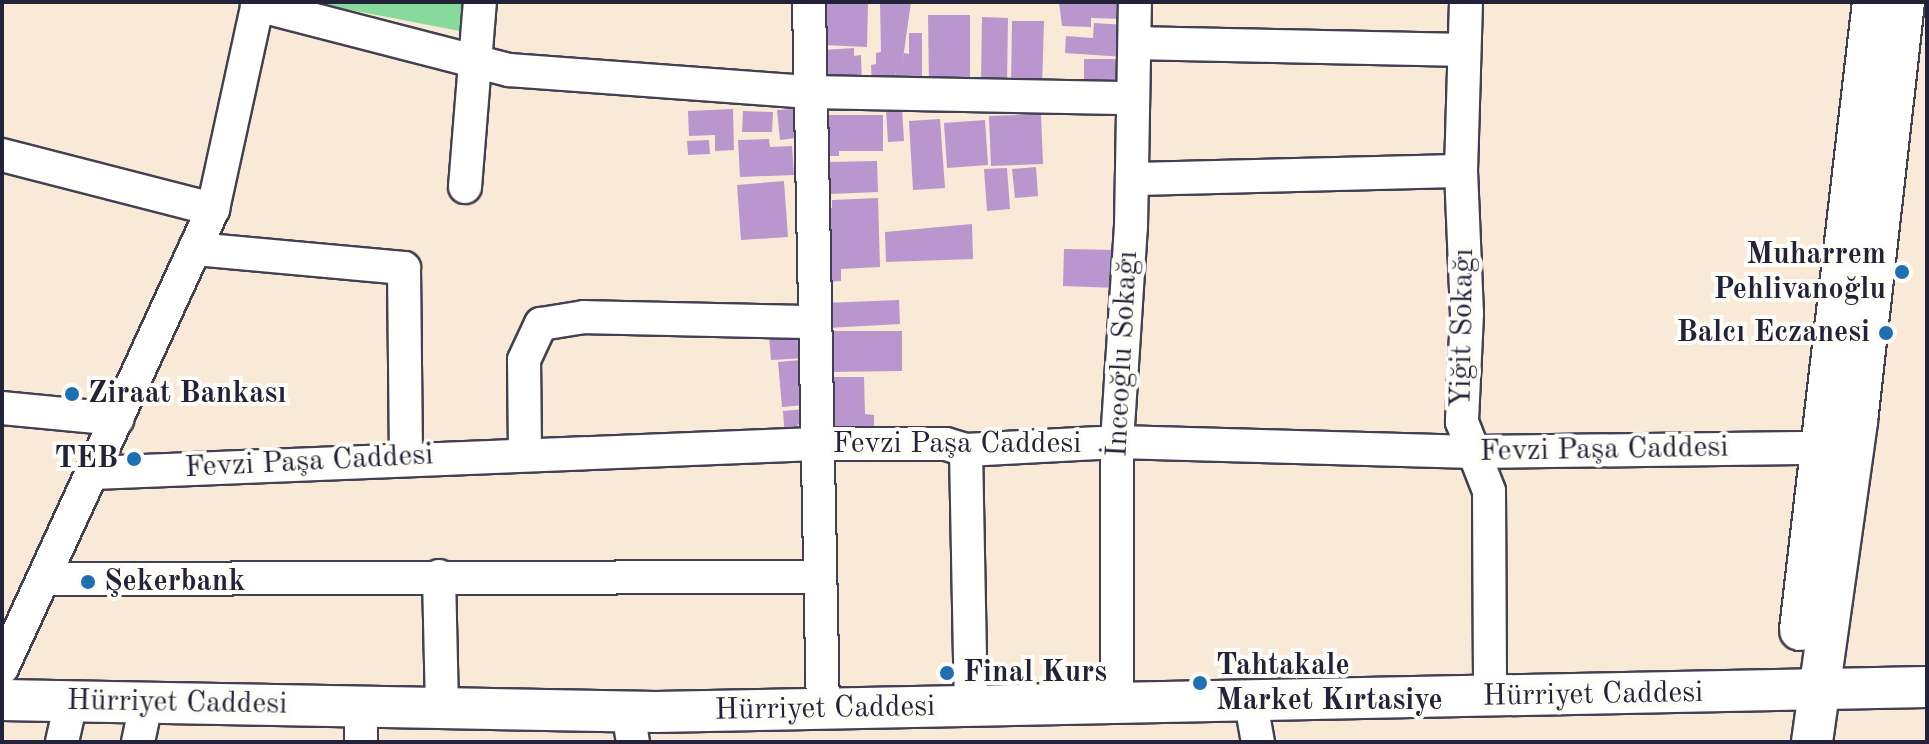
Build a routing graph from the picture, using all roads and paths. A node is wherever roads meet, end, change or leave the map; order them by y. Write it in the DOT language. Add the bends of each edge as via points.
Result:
graph roads {
  1 [pos="480,2"];
  2 [pos="809,2"];
  3 [pos="1135,2"];
  4 [pos="1466,2"];
  5 [pos="1873,2"];
  6 [pos="1904,2"];
  7 [pos="258,3"];
  8 [pos="1135,43"];
  9 [pos="1463,50"];
  10 [pos="477,58"];
  11 [pos="810,92"];
  12 [pos="1133,98"];
  13 [pos="2,155"];
  14 [pos="1461,171"];
  15 [pos="1132,179"];
  16 [pos="465,187"];
  17 [pos="213,209"];
  18 [pos="195,249"];
  19 [pos="812,322"];
  20 [pos="2,408"];
  21 [pos="117,419"];
  22 [pos="1117,442"];
  23 [pos="815,444"];
  24 [pos="1821,448"];
  25 [pos="966,450"];
  26 [pos="1474,452"];
  27 [pos="525,453"];
  28 [pos="406,457"];
  29 [pos="93,473"];
  30 [pos="439,576"];
  31 [pos="819,577"];
  32 [pos="44,579"];
  33 [pos="10,627"];
  34 [pos="2,668"];
  35 [pos="1927,687"];
  36 [pos="1805,691"];
  37 [pos="1490,697"];
  38 [pos="2,700"];
  39 [pos="71,702"];
  40 [pos="146,703"];
  41 [pos="1251,703"];
  42 [pos="971,706"];
  43 [pos="1117,706"];
  44 [pos="442,708"];
  45 [pos="823,709"];
  46 [pos="361,724"];
  47 [pos="630,727"];
  48 [pos="62,742"];
  49 [pos="138,742"];
  50 [pos="1258,742"];
  51 [pos="1786,742"];
  52 [pos="1812,742"];
  1 -- 10 [label="street"];
  2 -- 11 [label="street"];
  3 -- 8 [label="street, İnceoğlu Sokağı"];
  4 -- 9 [label="street, Yiğit Sokağı"];
  5 -- 24 [label="street"];
  6 -- 36 [label="street" via="1857,421"];
  7 -- 10 [label="street"];
  7 -- 17 [label="street"];
  8 -- 9 [label="street"];
  8 -- 12 [label="street, İnceoğlu Sokağı"];
  9 -- 14 [label="street, Yiğit Sokağı"];
  10 -- 11 [label="street" via="509,70"];
  10 -- 16 [label="street"];
  11 -- 12 [label="street"];
  11 -- 19 [label="street"];
  12 -- 15 [label="street, İnceoğlu Sokağı"];
  13 -- 17 [label="street"];
  14 -- 15 [label="street"];
  14 -- 26 [label="street, Yiğit Sokağı" via="1467,314 1462,422"];
  15 -- 22 [label="street, İnceoğlu Sokağı"];
  17 -- 18 [label="street"];
  18 -- 21 [label="street"];
  18 -- 28 [label="street" via="404,268"];
  19 -- 23 [label="street"];
  19 -- 27 [label="street" via="584,317 541,324 524,360"];
  20 -- 21 [label="street"];
  21 -- 29 [label="street"];
  22 -- 25 [label="street, Fevzi Paşa Caddesi"];
  22 -- 26 [label="street, Fevzi Paşa Caddesi"];
  22 -- 43 [label="street, İnceoğlu Sokağı"];
  23 -- 25 [label="street, Fevzi Paşa Caddesi" via="946,444"];
  23 -- 27 [label="street, Fevzi Paşa Caddesi"];
  23 -- 31 [label="street"];
  24 -- 26 [label="street, Fevzi Paşa Caddesi"];
  24 -- 36 [label="street"];
  25 -- 42 [label="street"];
  26 -- 37 [label="street, Yiğit Sokağı" via="1489,491"];
  27 -- 28 [label="street, Fevzi Paşa Caddesi"];
  28 -- 29 [label="street, Fevzi Paşa Caddesi"];
  29 -- 32 [label="street"];
  30 -- 31 [label="street"];
  30 -- 32 [label="street"];
  30 -- 44 [label="street"];
  31 -- 45 [label="street"];
  32 -- 33 [label="street"];
  33 -- 34 [label="street"];
  35 -- 36 [label="street, Hürriyet Caddesi"];
  36 -- 37 [label="street, Hürriyet Caddesi"];
  36 -- 51 [label="street"];
  36 -- 52 [label="street"];
  37 -- 41 [label="street, Hürriyet Caddesi"];
  38 -- 39 [label="street, Hürriyet Caddesi"];
  39 -- 40 [label="street, Hürriyet Caddesi"];
  39 -- 48 [label="street"];
  40 -- 46 [label="street, Hürriyet Caddesi"];
  40 -- 49 [label="street"];
  41 -- 43 [label="street, Hürriyet Caddesi"];
  41 -- 50 [label="street"];
  42 -- 43 [label="street, Hürriyet Caddesi"];
  42 -- 45 [label="street, Hürriyet Caddesi"];
  44 -- 46 [label="street, Hürriyet Caddesi"];
  44 -- 47 [label="street, Hürriyet Caddesi"];
  45 -- 47 [label="street, Hürriyet Caddesi"];
}
